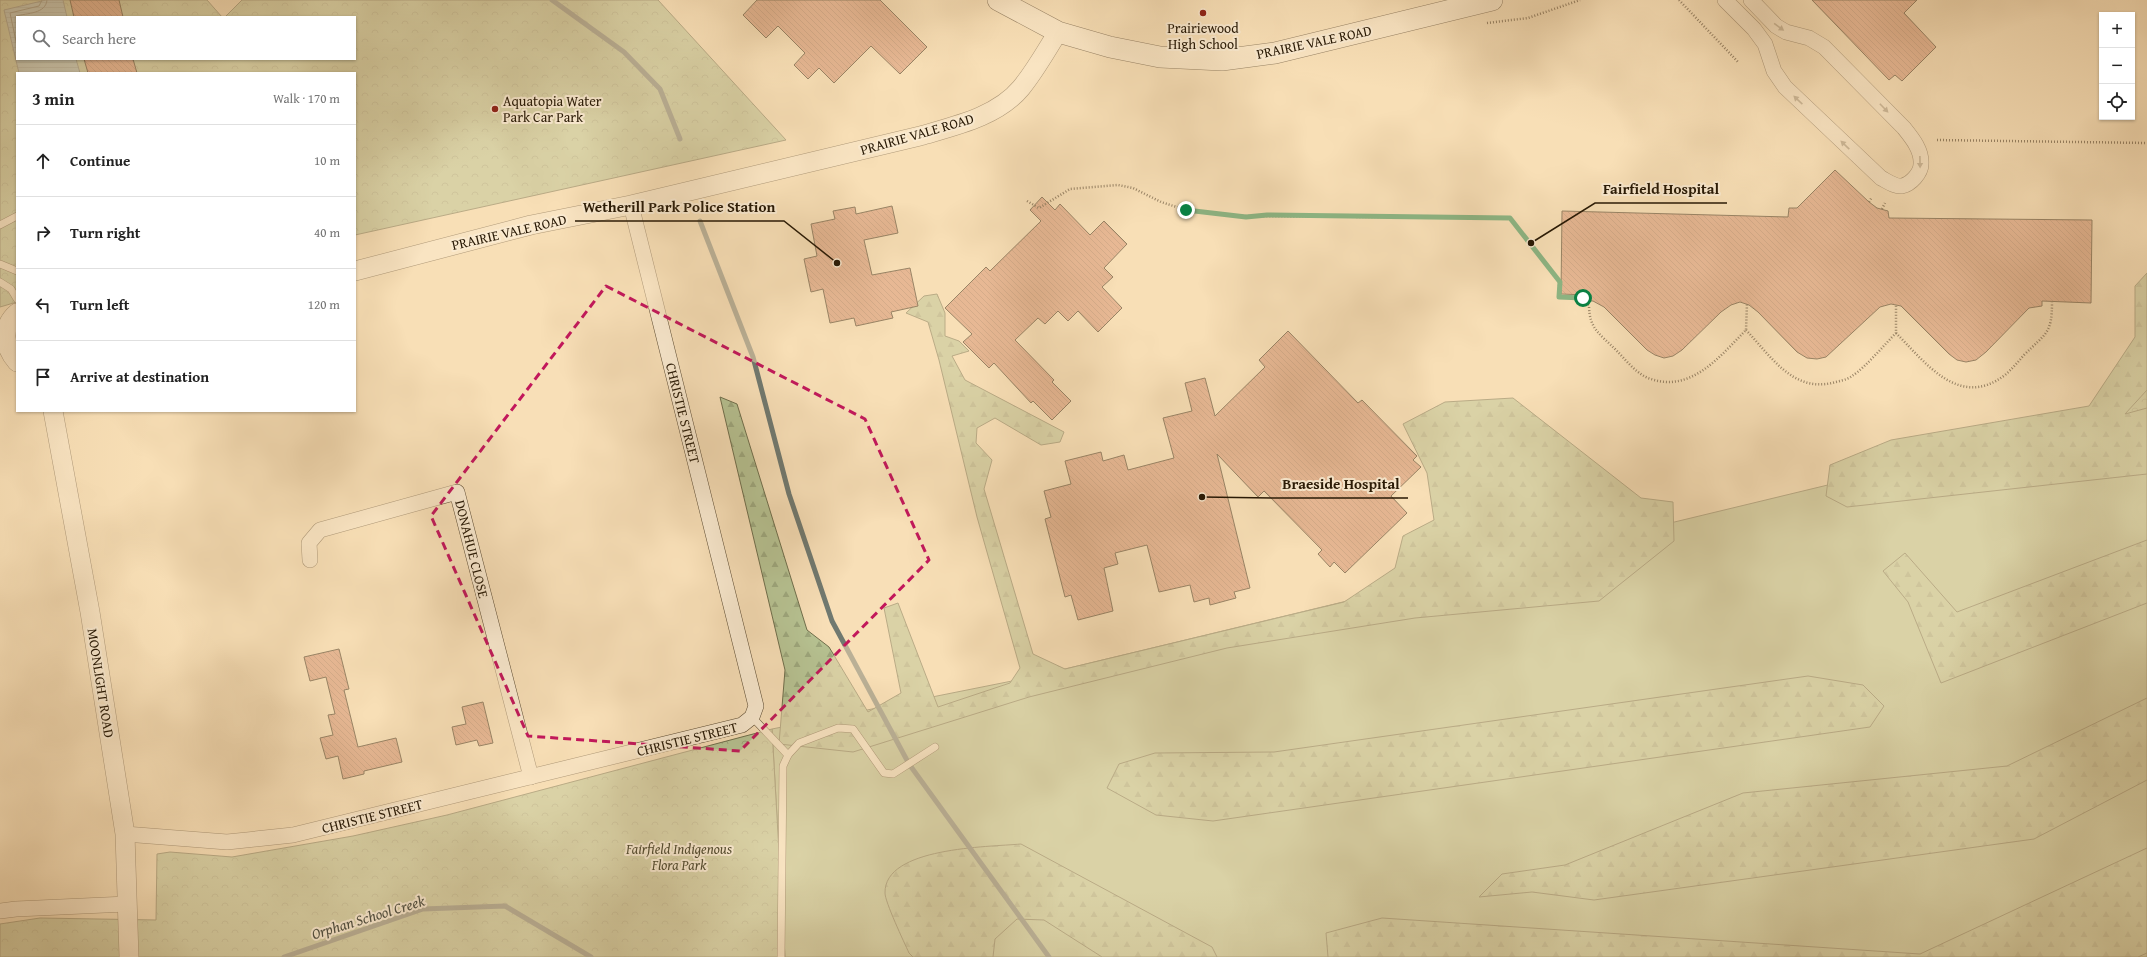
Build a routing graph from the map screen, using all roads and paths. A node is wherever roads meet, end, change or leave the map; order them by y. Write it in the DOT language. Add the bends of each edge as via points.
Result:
graph roads {
  1 [pos="998,0"];
  2 [pos="1492,0"];
  3 [pos="1679,0"];
  4 [pos="1725,0"];
  5 [pos="1754,2"];
  6 [pos="1058,32"];
  7 [pos="1740,63"];
  8 [pos="1937,140"];
  9 [pos="2147,143"];
  10 [pos="1872,196"];
  11 [pos="1027,201"];
  12 [pos="1869,202"];
  13 [pos="1885,203"];
  14 [pos="631,205"];
  15 [pos="1882,209"];
  16 [pos="16,217"];
  17 [pos="0,225"];
  18 [pos="0,264"];
  19 [pos="16,271"];
  20 [pos="356,271"];
  21 [pos="0,282"];
  22 [pos="16,297"];
  23 [pos="2052,302"];
  24 [pos="1747,304"];
  25 [pos="1896,305"];
  26 [pos="16,314"];
  27 [pos="1746,330"];
  28 [pos="1896,333"];
  29 [pos="8,353"];
  30 [pos="53,412"];
  31 [pos="310,560"];
  32 [pos="752,717"];
  33 [pos="935,747"];
  34 [pos="788,754"];
  35 [pos="531,777"];
  36 [pos="125,834"];
  37 [pos="127,904"];
  38 [pos="0,911"];
  39 [pos="129,957"];
  40 [pos="780,957"];
  1 -- 6 [label="main road"];
  2 -- 6 [label="main road, PRAIRIE VALE ROAD" via="1275,53 1222,60 1160,57 1110,47"];
  3 -- 7 [label="path"];
  5 -- 4 [label="street, one-way" via="1776,26 1786,32 1809,38 1824,47 1904,128 1914,141 1921,164 1918,174 1911,182 1901,186 1881,178 1795,97 1778,78 1765,44"];
  6 -- 14 [label="street, PRAIRIE VALE ROAD" via="1021,88 1011,98 981,116 920,136"];
  8 -- 9 [label="path"];
  10 -- 12 [label="path"];
  11 -- 27 [label="path" via="1039,208 1070,189 1118,185 1133,188 1160,202 1186,210 1236,216 1510,218 1560,282 1559,297 1583,298 1589,305 1591,324 1634,368 1650,379 1667,382 1687,379 1698,374"];
  13 -- 15 [label="path"];
  14 -- 20 [label="street, PRAIRIE VALE ROAD" via="531,225"];
  14 -- 32 [label="street, CHRISTIE STREET" via="756,706"];
  16 -- 17 [label="lane"];
  18 -- 19 [label="lane"];
  21 -- 22 [label="lane" via="11,288"];
  23 -- 28 [label="path" via="2052,323 2048,332 2005,375 1994,382 1977,386 1965,386 1939,376"];
  24 -- 27 [label="path"];
  25 -- 28 [label="path"];
  26 -- 29 [label="street" via="6,330"];
  27 -- 28 [label="path" via="1787,373 1799,381 1813,384 1827,384 1852,376"];
  30 -- 36 [label="street, MOONLIGHT ROAD" via="90,612"];
  31 -- 35 [label="street, DONAHUE CLOSE" via="309,543 320,530 457,492"];
  32 -- 34 [label="lane"];
  32 -- 35 [label="street, CHRISTIE STREET" via="742,725"];
  33 -- 34 [label="lane" via="893,774 884,773 852,729 838,728 799,743"];
  34 -- 40 [label="lane" via="784,766"];
  35 -- 36 [label="street, CHRISTIE STREET" via="293,835 228,842"];
  36 -- 37 [label="street, MOONLIGHT ROAD"];
  37 -- 38 [label="street" via="16,908"];
  37 -- 39 [label="street, MOONLIGHT ROAD"];
}
